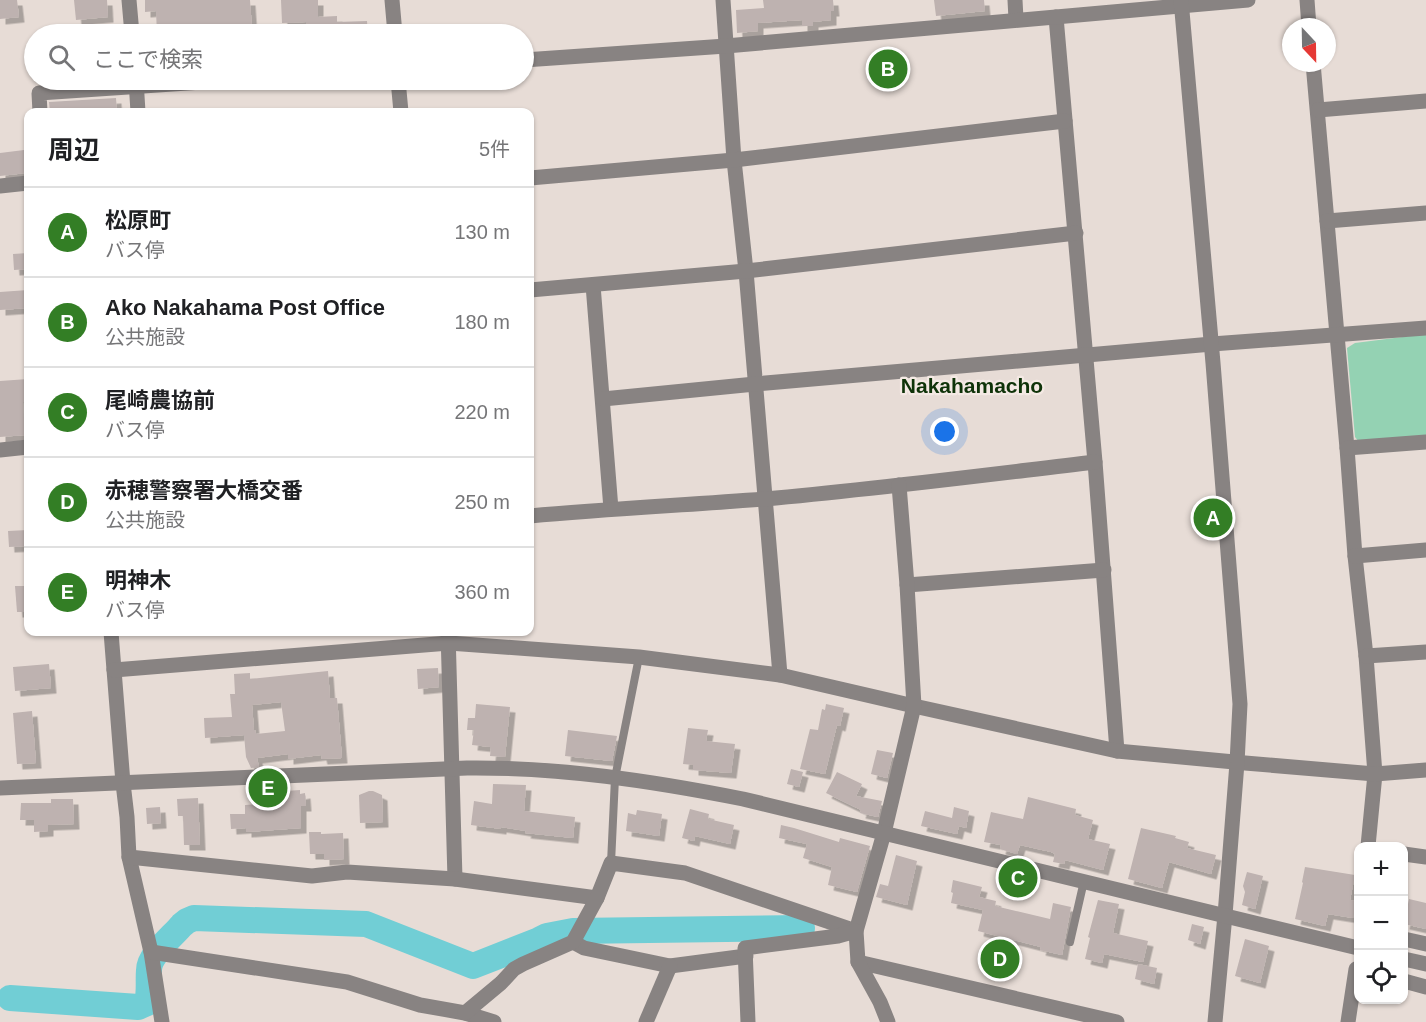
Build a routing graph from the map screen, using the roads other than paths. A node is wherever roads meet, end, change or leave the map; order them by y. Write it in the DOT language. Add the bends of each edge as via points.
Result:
graph roads {
  1 [pos="129,0"];
  2 [pos="392,0"];
  3 [pos="723,0"];
  4 [pos="1015,0"];
  5 [pos="1248,0"];
  6 [pos="1306,0"];
  7 [pos="1181,3"];
  8 [pos="1056,17"];
  9 [pos="1308,18"];
  10 [pos="1016,19"];
  11 [pos="131,24"];
  12 [pos="394,24"];
  13 [pos="726,46"];
  14 [pos="534,59"];
  15 [pos="1314,72"];
  16 [pos="65,90"];
  17 [pos="137,90"];
  18 [pos="399,90"];
  19 [pos="1426,101"];
  20 [pos="40,108"];
  21 [pos="138,108"];
  22 [pos="401,108"];
  23 [pos="1318,110"];
  24 [pos="1065,121"];
  25 [pos="734,160"];
  26 [pos="534,178"];
  27 [pos="24,183"];
  28 [pos="0,186"];
  29 [pos="1426,213"];
  30 [pos="1328,221"];
  31 [pos="1076,233"];
  32 [pos="746,271"];
  33 [pos="593,285"];
  34 [pos="534,290"];
  35 [pos="1426,328"];
  36 [pos="1337,336"];
  37 [pos="1212,344"];
  38 [pos="1085,355"];
  39 [pos="755,384"];
  40 [pos="603,399"];
  41 [pos="1426,442"];
  42 [pos="24,447"];
  43 [pos="1347,448"];
  44 [pos="0,450"];
  45 [pos="1095,462"];
  46 [pos="898,485"];
  47 [pos="765,499"];
  48 [pos="611,509"];
  49 [pos="534,516"];
  50 [pos="1426,550"];
  51 [pos="1354,556"];
  52 [pos="1104,570"];
  53 [pos="907,585"];
  54 [pos="111,636"];
  55 [pos="448,637"];
  56 [pos="1426,652"];
  57 [pos="1366,656"];
  58 [pos="639,657"];
  59 [pos="114,670"];
  60 [pos="780,675"];
  61 [pos="914,706"];
  62 [pos="1117,750"];
  63 [pos="1237,763"];
  64 [pos="452,769"];
  65 [pos="1426,770"];
  66 [pos="1375,774"];
  67 [pos="615,778"];
  68 [pos="123,783"];
  69 [pos="0,788"];
  70 [pos="884,833"];
  71 [pos="1368,842"];
  72 [pos="1408,854"];
  73 [pos="1426,856"];
  74 [pos="129,857"];
  75 [pos="611,863"];
  76 [pos="455,879"];
  77 [pos="1084,881"];
  78 [pos="597,898"];
  79 [pos="1225,915"];
  80 [pos="856,931"];
  81 [pos="1408,940"];
  82 [pos="573,942"];
  83 [pos="1070,942"];
  84 [pos="1426,944"];
  85 [pos="1354,947"];
  86 [pos="151,952"];
  87 [pos="746,956"];
  88 [pos="1408,960"];
  89 [pos="858,962"];
  90 [pos="1426,964"];
  91 [pos="670,966"];
  92 [pos="1354,982"];
  93 [pos="1408,982"];
  94 [pos="1426,987"];
  95 [pos="465,1013"];
  96 [pos="162,1022"];
  97 [pos="494,1022"];
  98 [pos="646,1022"];
  99 [pos="748,1022"];
  100 [pos="888,1022"];
  101 [pos="1115,1022"];
  102 [pos="1215,1022"];
  103 [pos="1348,1022"];
  1 -- 11 [label="street"];
  2 -- 12 [label="street"];
  3 -- 13 [label="street"];
  4 -- 10 [label="street"];
  5 -- 7 [label="street"];
  6 -- 9 [label="street"];
  7 -- 8 [label="street"];
  7 -- 37 [label="street"];
  8 -- 10 [label="street"];
  8 -- 24 [label="street"];
  10 -- 13 [label="street"];
  13 -- 14 [label="street"];
  13 -- 25 [label="street"];
  15 -- 23 [label="street"];
  16 -- 20 [label="street" via="39,93"];
  17 -- 21 [label="street"];
  18 -- 22 [label="street"];
  19 -- 23 [label="street"];
  23 -- 30 [label="street"];
  24 -- 25 [label="street"];
  24 -- 31 [label="street"];
  25 -- 26 [label="street"];
  25 -- 32 [label="street"];
  27 -- 28 [label="street"];
  29 -- 30 [label="street"];
  30 -- 36 [label="street"];
  31 -- 32 [label="street"];
  31 -- 38 [label="street"];
  32 -- 33 [label="street"];
  32 -- 39 [label="street"];
  33 -- 34 [label="street"];
  33 -- 40 [label="street"];
  35 -- 36 [label="street"];
  36 -- 37 [label="street"];
  36 -- 43 [label="street"];
  37 -- 38 [label="street"];
  37 -- 63 [label="street" via="1239,686"];
  38 -- 39 [label="street"];
  38 -- 45 [label="street"];
  39 -- 40 [label="street"];
  39 -- 47 [label="street"];
  40 -- 48 [label="street"];
  41 -- 43 [label="street"];
  42 -- 44 [label="street"];
  43 -- 51 [label="street"];
  45 -- 46 [label="street"];
  45 -- 52 [label="street"];
  46 -- 47 [label="street"];
  46 -- 53 [label="street"];
  47 -- 48 [label="street"];
  47 -- 60 [label="street"];
  48 -- 49 [label="street"];
  50 -- 51 [label="street"];
  51 -- 57 [label="street"];
  52 -- 53 [label="street"];
  52 -- 62 [label="street"];
  53 -- 61 [label="street"];
  54 -- 59 [label="street"];
  55 -- 58 [label="street"];
  55 -- 59 [label="street"];
  55 -- 64 [label="street"];
  56 -- 57 [label="street"];
  57 -- 66 [label="street"];
  58 -- 60 [label="street"];
  58 -- 67 [label="lane"];
  59 -- 68 [label="street"];
  60 -- 61 [label="street"];
  61 -- 62 [label="street"];
  61 -- 70 [label="street"];
  62 -- 63 [label="street"];
  63 -- 66 [label="street"];
  63 -- 79 [label="street"];
  64 -- 67 [label="street" via="568,772"];
  64 -- 68 [label="street"];
  64 -- 76 [label="street"];
  65 -- 66 [label="street"];
  66 -- 71 [label="street"];
  67 -- 70 [label="street" via="743,799"];
  67 -- 75 [label="lane"];
  68 -- 69 [label="street"];
  68 -- 74 [label="street"];
  70 -- 77 [label="street"];
  70 -- 80 [label="street"];
  72 -- 73 [label="street"];
  74 -- 76 [label="street" via="312,876 347,872"];
  74 -- 86 [label="street"];
  75 -- 78 [label="street"];
  75 -- 80 [label="street" via="685,873"];
  76 -- 78 [label="street"];
  77 -- 79 [label="street"];
  77 -- 83 [label="lane"];
  78 -- 82 [label="street"];
  79 -- 85 [label="street"];
  79 -- 102 [label="street"];
  80 -- 87 [label="street" via="745,948"];
  80 -- 89 [label="street"];
  81 -- 84 [label="street"];
  82 -- 91 [label="street" via="584,948"];
  82 -- 95 [label="street" via="523,963"];
  86 -- 95 [label="street" via="347,982 420,1005"];
  86 -- 96 [label="street"];
  87 -- 91 [label="street"];
  87 -- 99 [label="street"];
  88 -- 90 [label="street"];
  89 -- 100 [label="street"];
  89 -- 101 [label="street"];
  91 -- 98 [label="street"];
  92 -- 103 [label="street"];
  93 -- 94 [label="street"];
  95 -- 97 [label="street"];
}
